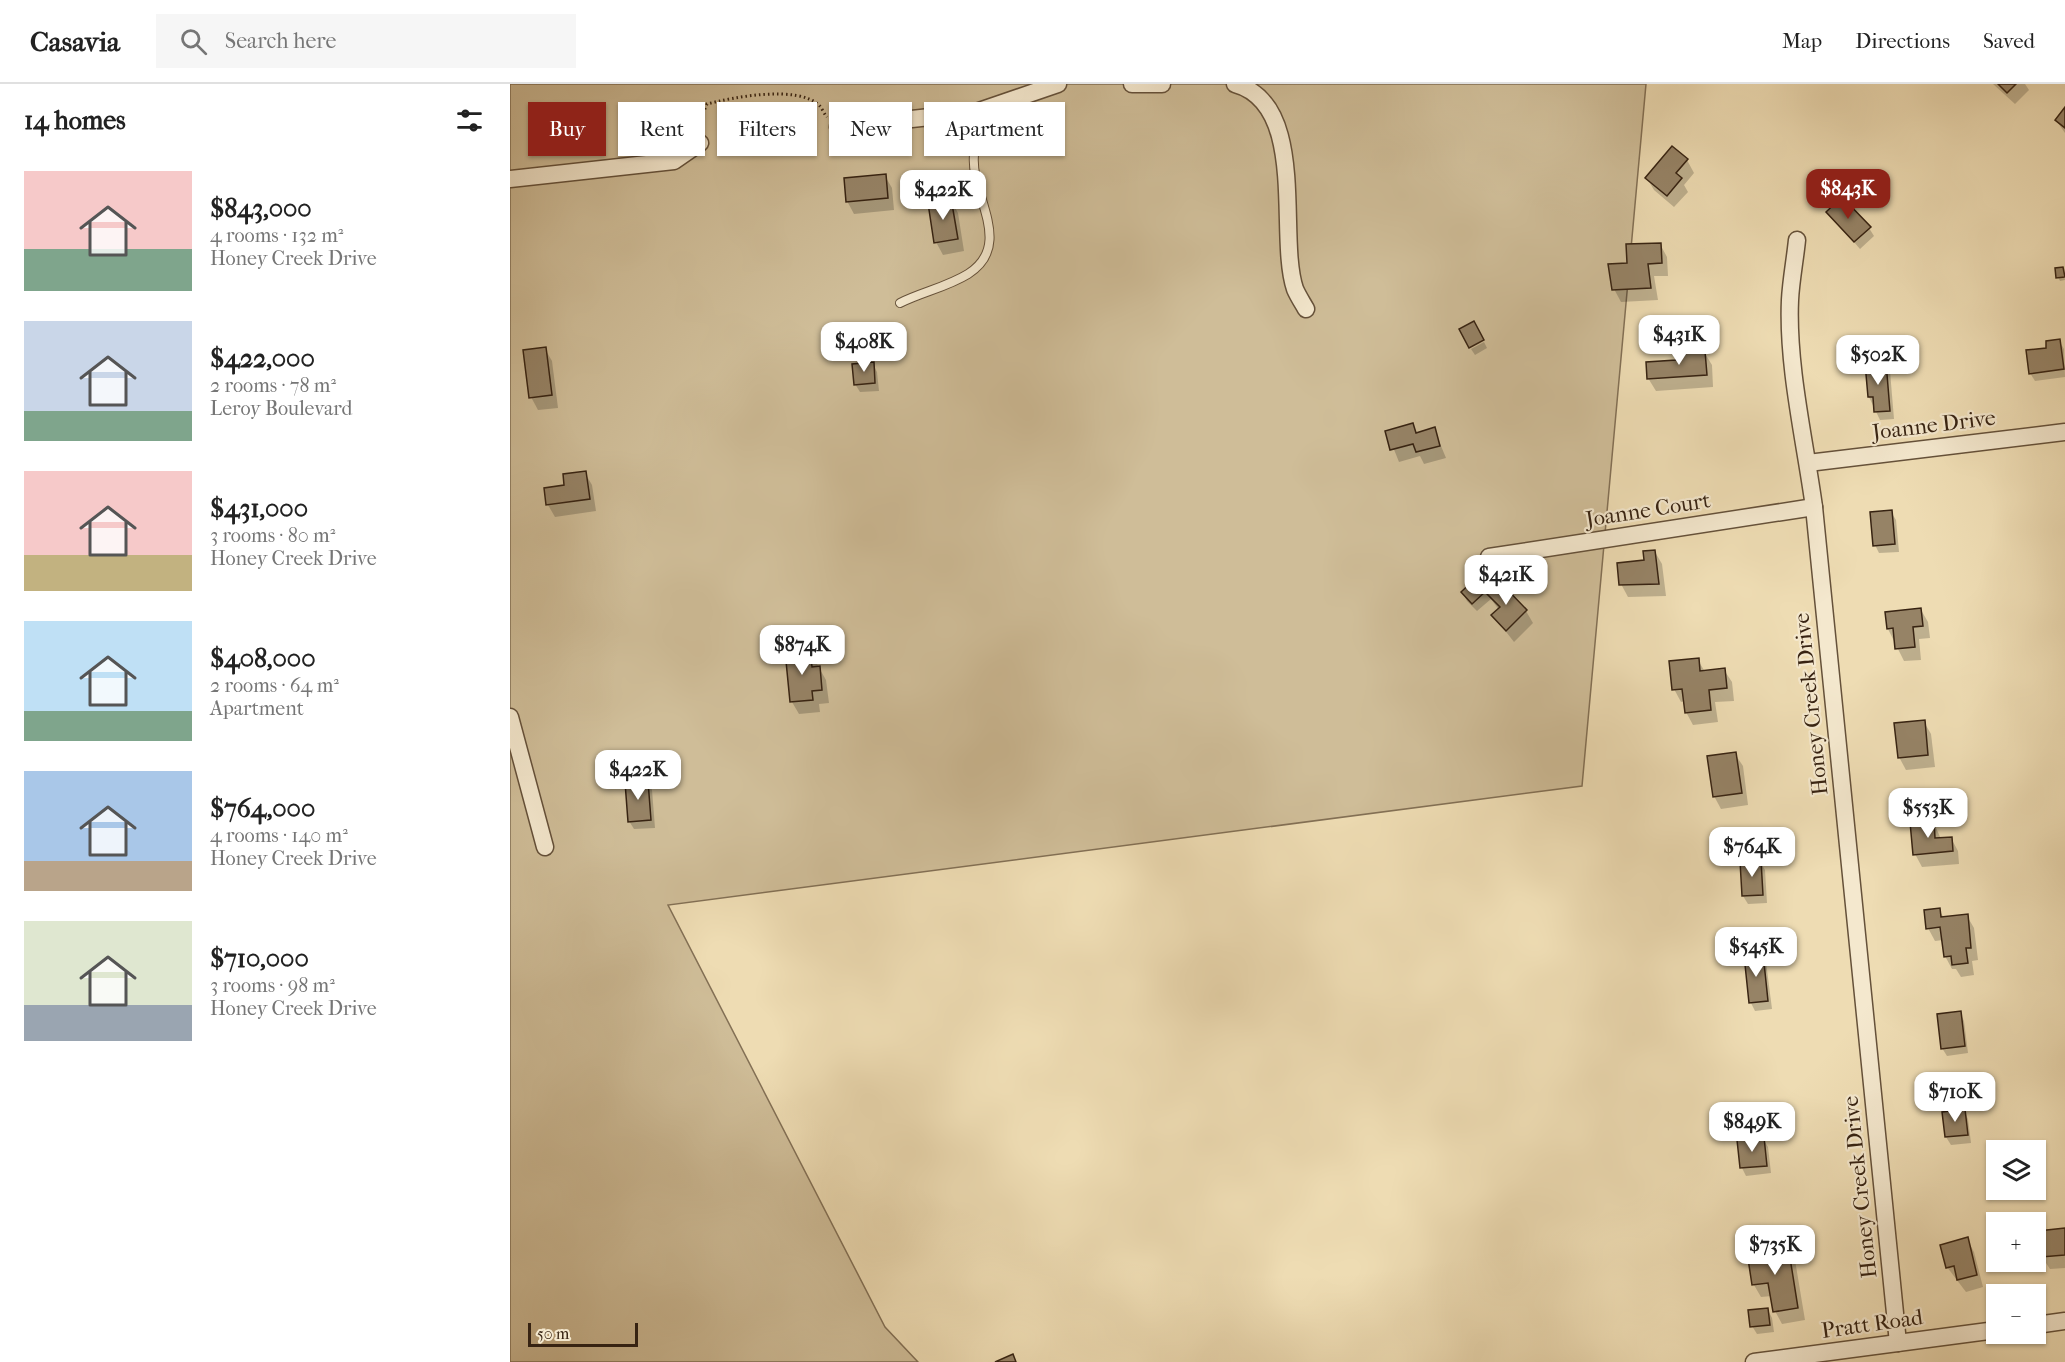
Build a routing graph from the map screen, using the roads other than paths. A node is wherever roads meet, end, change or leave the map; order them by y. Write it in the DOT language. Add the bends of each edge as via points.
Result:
graph roads {
  1 [pos="1058,84"];
  2 [pos="1131,84"];
  3 [pos="1162,84"];
  4 [pos="1235,84"];
  5 [pos="1005,102"];
  6 [pos="681,156"];
  7 [pos="974,156"];
  8 [pos="510,179"];
  9 [pos="1797,240"];
  10 [pos="900,303"];
  11 [pos="1306,309"];
  12 [pos="2065,432"];
  13 [pos="1808,463"];
  14 [pos="1814,507"];
  15 [pos="1490,557"];
  16 [pos="510,717"];
  17 [pos="545,847"];
  18 [pos="2065,1321"];
  19 [pos="2046,1324"];
  20 [pos="1986,1331"];
  21 [pos="1898,1343"];
  22 [pos="1754,1362"];
  1 -- 5 [label="street"];
  2 -- 3 [label="street"];
  4 -- 11 [label="street" via="1261,98 1280,138 1287,173 1295,288"];
  6 -- 8 [label="street" via="664,163"];
  7 -- 10 [label="lane" via="990,225 990,242 984,258 969,273"];
  9 -- 13 [label="street, Honey Creek Drive" via="1790,318 1799,416"];
  12 -- 13 [label="street, Joanne Drive"];
  13 -- 14 [label="street, Honey Creek Drive"];
  14 -- 15 [label="street, Joanne Court"];
  14 -- 21 [label="street, Honey Creek Drive"];
  16 -- 17 [label="street"];
  18 -- 19 [label="street"];
  20 -- 21 [label="street, Pratt Road"];
  21 -- 22 [label="street, Pratt Road"];
}
